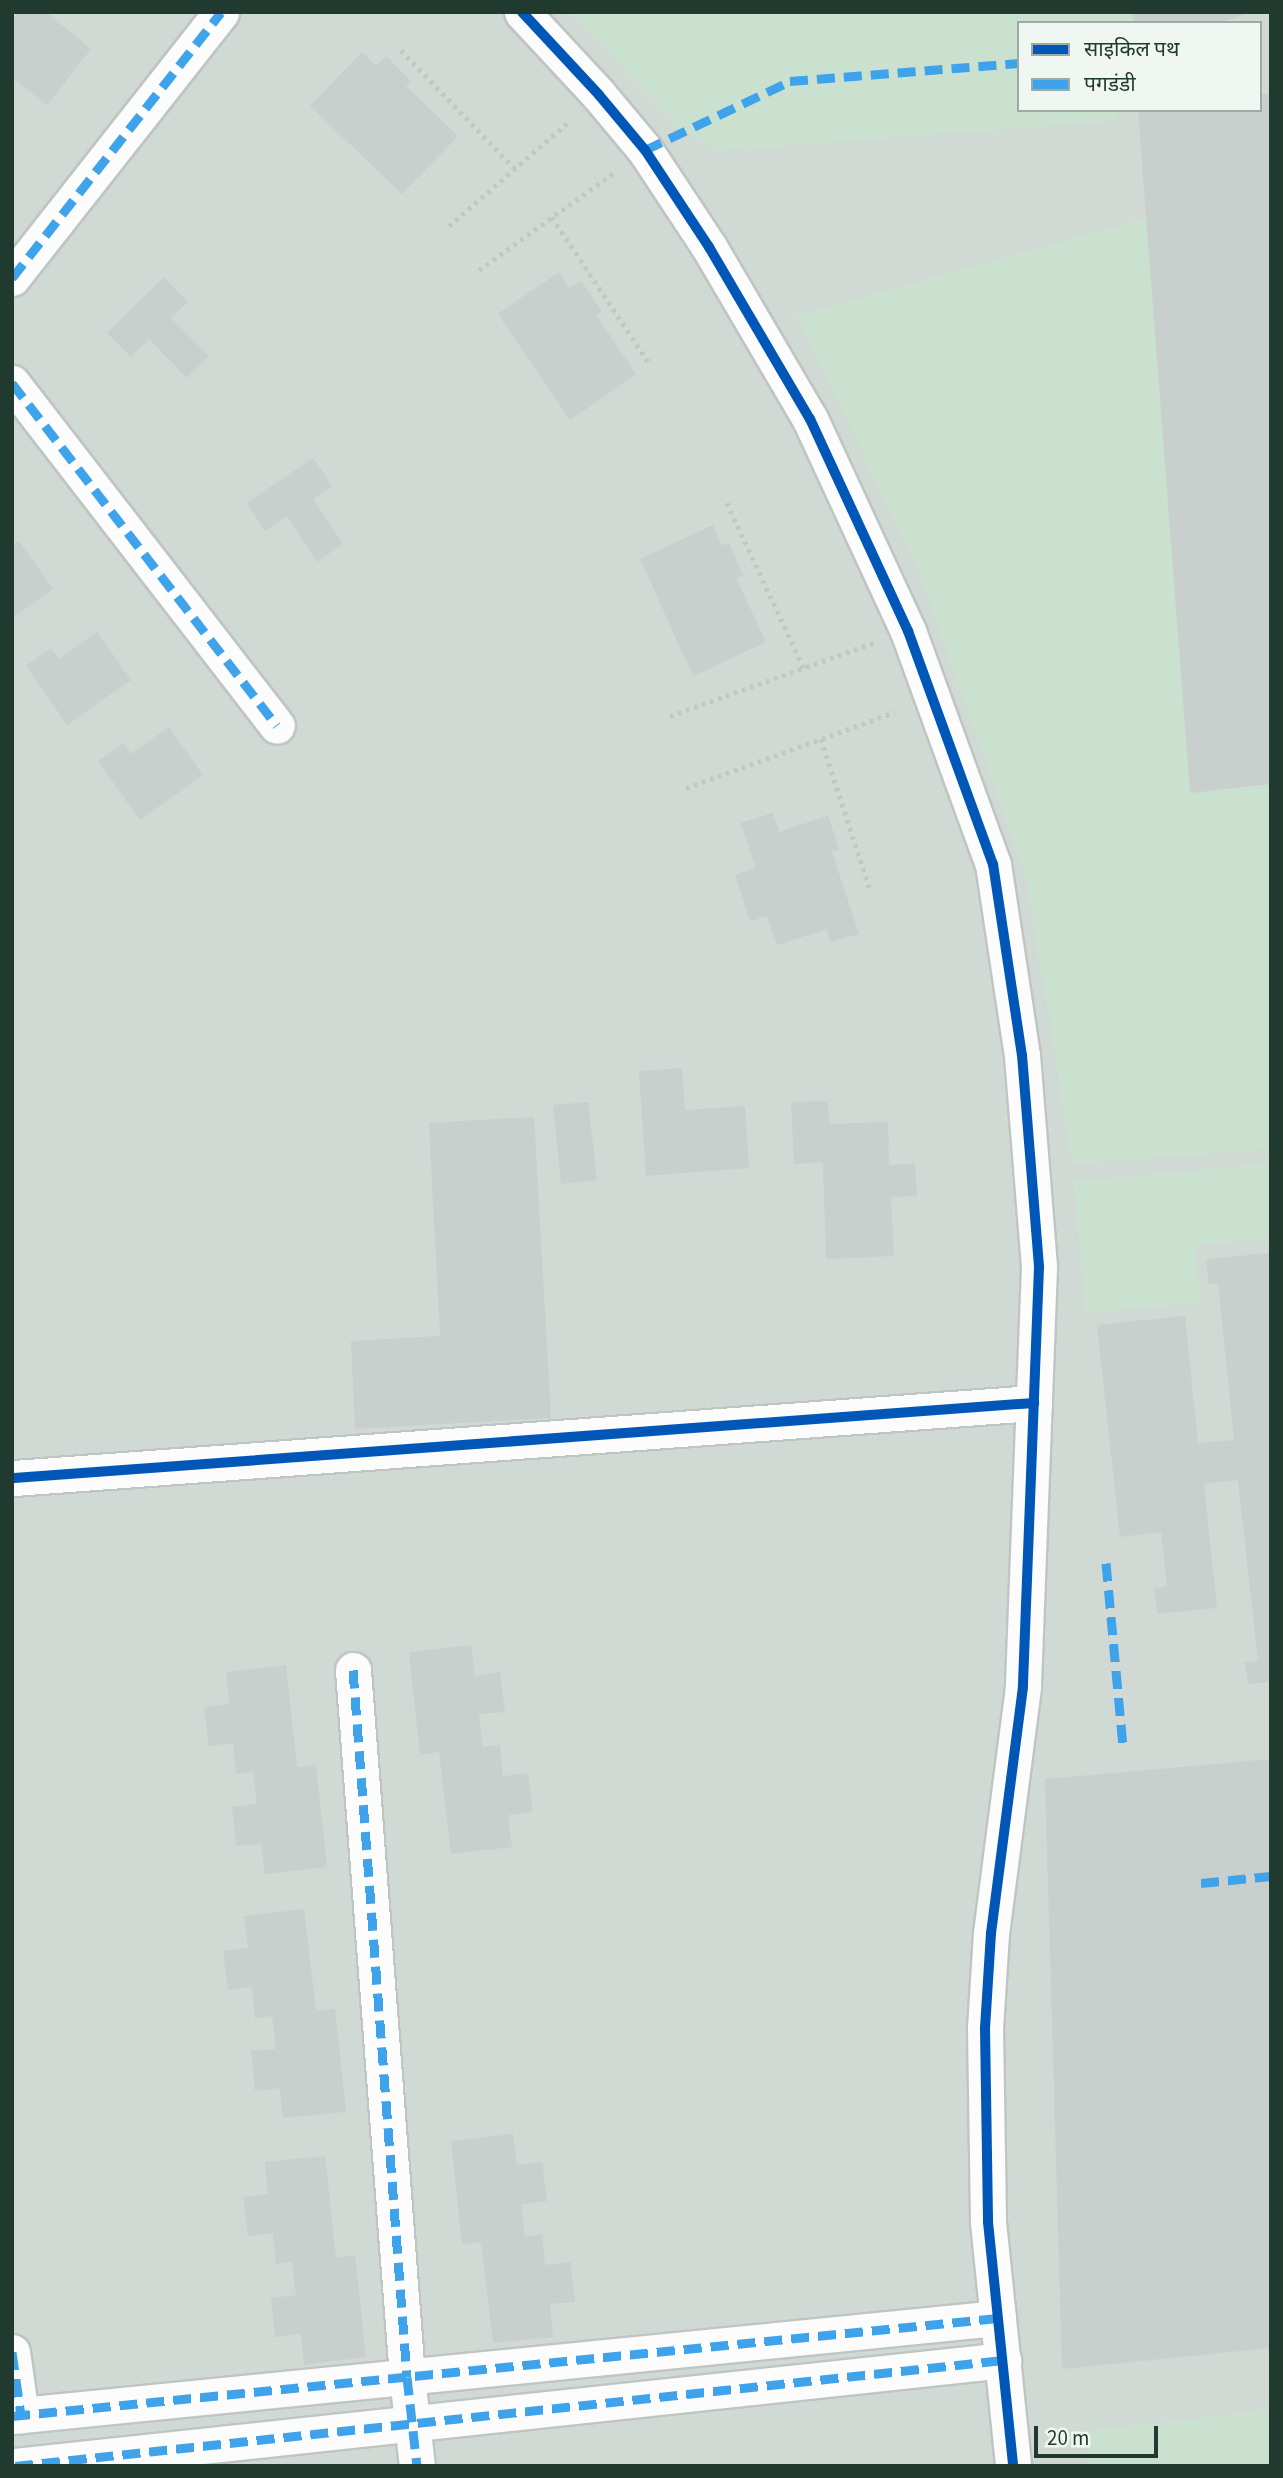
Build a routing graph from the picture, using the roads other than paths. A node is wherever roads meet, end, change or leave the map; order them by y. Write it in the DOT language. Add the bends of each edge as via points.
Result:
graph roads {
  1 [pos="221,12"];
  2 [pos="522,12"];
  3 [pos="12,278"];
  4 [pos="12,383"];
  5 [pos="277,726"];
  6 [pos="1034,1403"];
  7 [pos="13,1478"];
  8 [pos="353,1670"];
  9 [pos="998,2318"];
  10 [pos="12,2353"];
  11 [pos="1003,2360"];
  12 [pos="407,2377"];
  13 [pos="16,2416"];
  14 [pos="413,2421"];
  15 [pos="15,2466"];
  16 [pos="417,2466"];
  17 [pos="1013,2466"];
  1 -- 3 [label="street"];
  2 -- 6 [label="street" via="645,150 709,247 810,419 908,631 993,864 1020,1041 1039,1267"];
  4 -- 5 [label="street"];
  6 -- 7 [label="street"];
  6 -- 9 [label="street" via="1023,1687 991,1933 985,2028 988,2222"];
  8 -- 12 [label="street"];
  9 -- 11 [label="street"];
  9 -- 12 [label="street"];
  10 -- 13 [label="street"];
  11 -- 14 [label="street"];
  11 -- 17 [label="street"];
  12 -- 13 [label="street"];
  12 -- 14 [label="street"];
  14 -- 15 [label="street"];
  14 -- 16 [label="street"];
}
